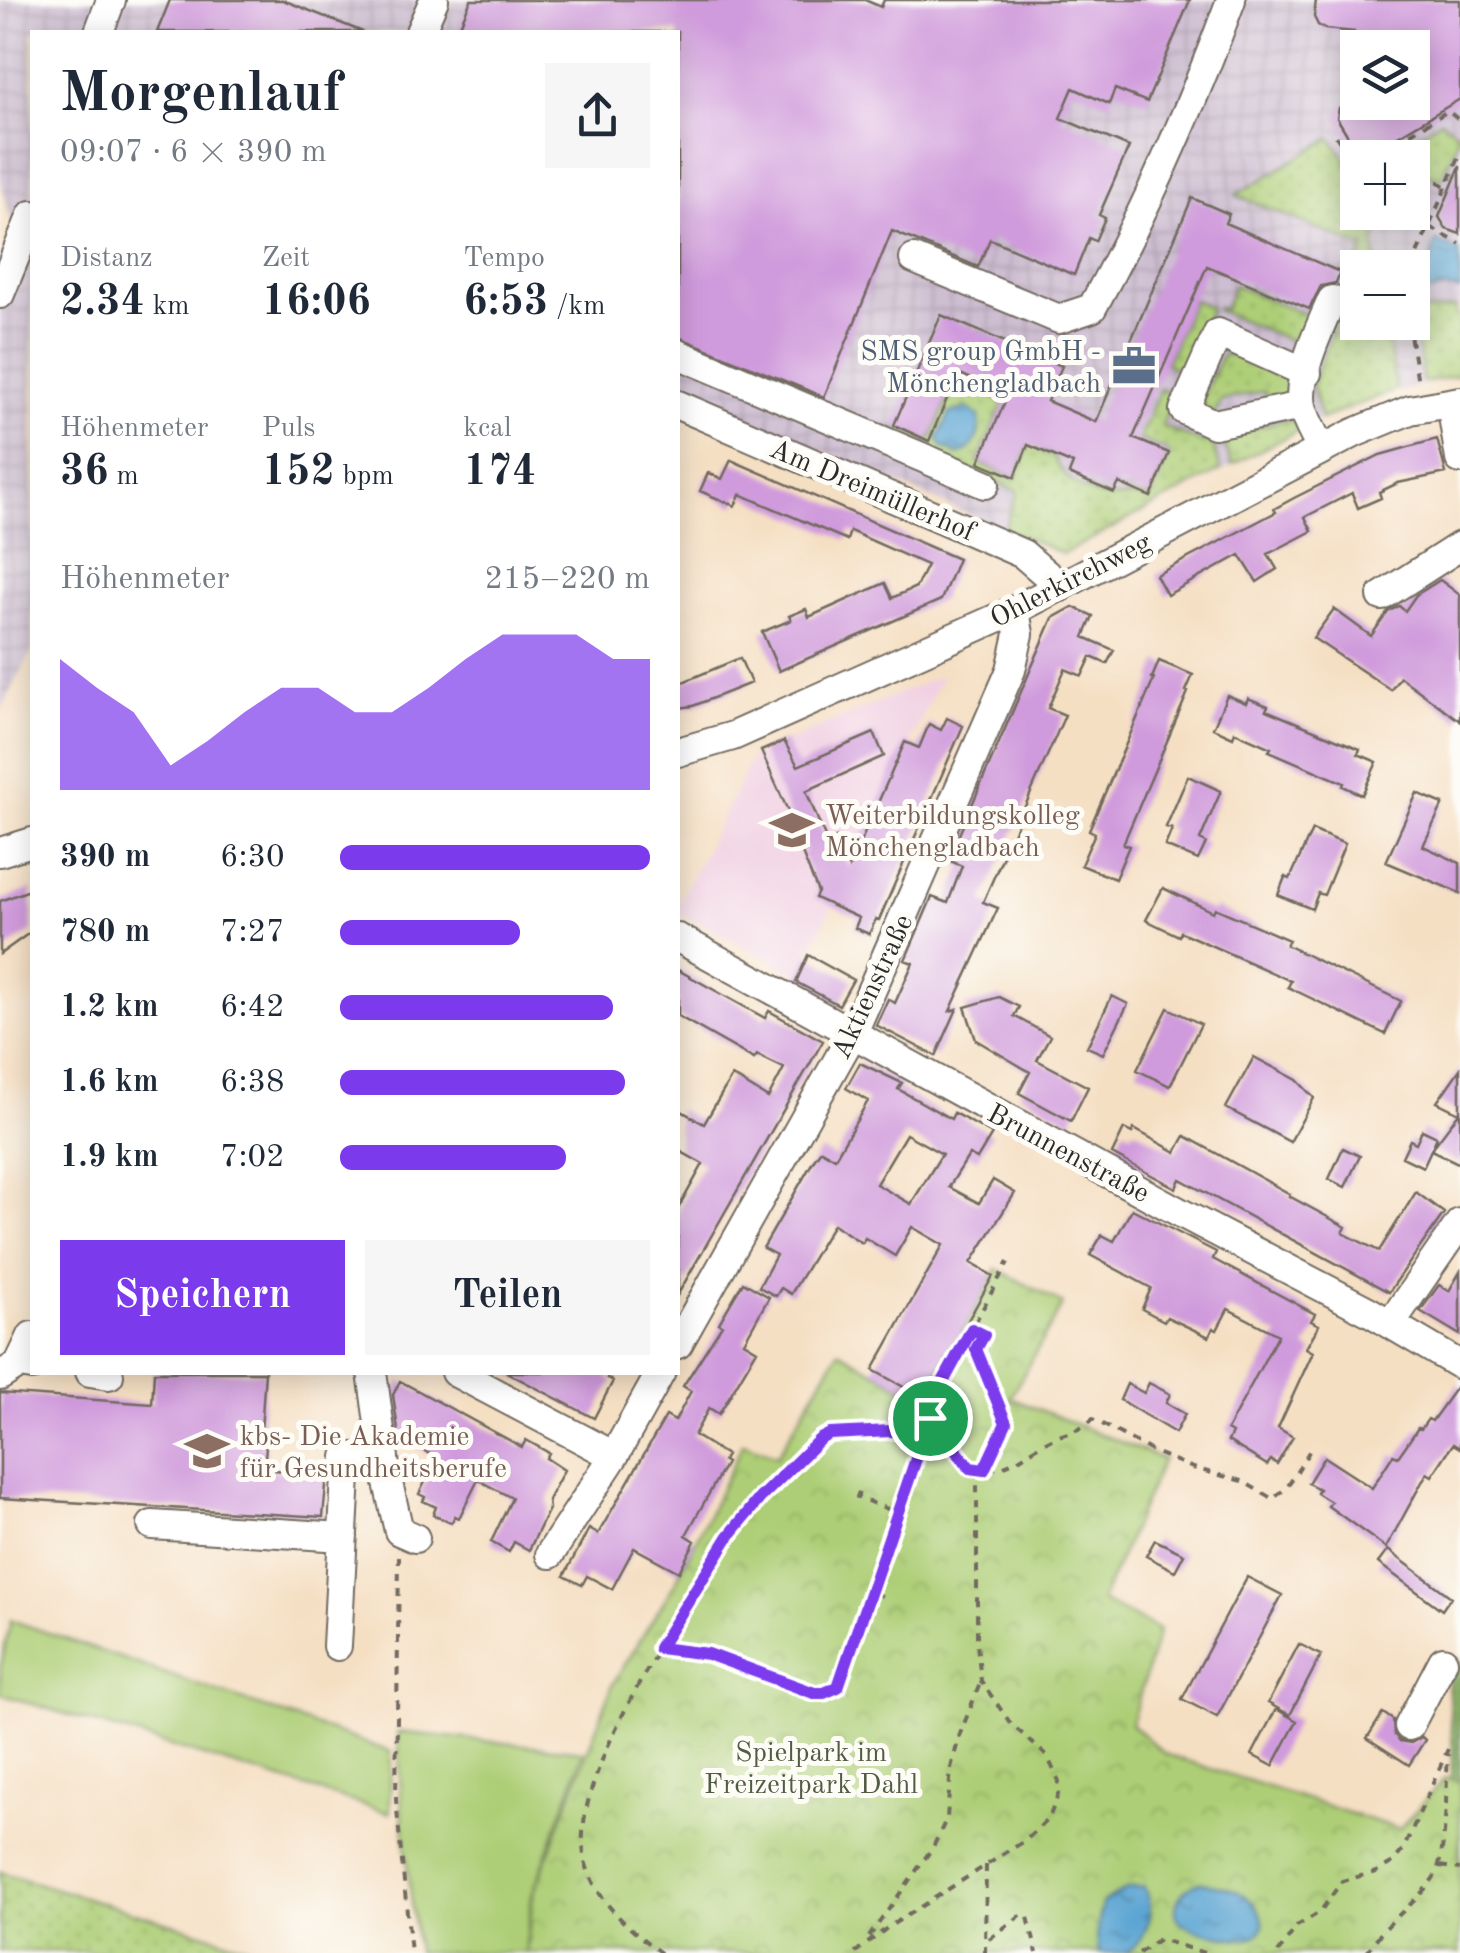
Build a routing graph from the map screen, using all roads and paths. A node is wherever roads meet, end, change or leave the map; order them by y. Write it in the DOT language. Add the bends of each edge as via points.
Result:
graph roads {
  1 [pos="112,0"];
  2 [pos="434,0"];
  3 [pos="1231,0"];
  4 [pos="101,30"];
  5 [pos="421,30"];
  6 [pos="1460,121"];
  7 [pos="1336,136"];
  8 [pos="1399,140"];
  9 [pos="1340,142"];
  10 [pos="1460,155"];
  11 [pos="1430,175"];
  12 [pos="1446,187"];
  13 [pos="30,220"];
  14 [pos="1430,224"];
  15 [pos="1430,230"];
  16 [pos="1460,244"];
  17 [pos="914,258"];
  18 [pos="0,294"];
  19 [pos="1332,300"];
  20 [pos="1411,340"];
  21 [pos="680,355"];
  22 [pos="1307,373"];
  23 [pos="1455,402"];
  24 [pos="680,405"];
  25 [pos="1302,406"];
  26 [pos="1422,408"];
  27 [pos="1321,449"];
  28 [pos="1460,459"];
  29 [pos="984,484"];
  30 [pos="1460,546"];
  31 [pos="1061,587"];
  32 [pos="1382,596"];
  33 [pos="1015,610"];
  34 [pos="680,751"];
  35 [pos="30,843"];
  36 [pos="0,852"];
  37 [pos="680,939"];
  38 [pos="852,1035"];
  39 [pos="1460,1223"];
  40 [pos="1008,1262"];
  41 [pos="1391,1323"];
  42 [pos="972,1329"];
  43 [pos="30,1340"];
  44 [pos="680,1340"];
  45 [pos="1460,1365"];
  46 [pos="17,1369"];
  47 [pos="372,1375"];
  48 [pos="461,1375"];
  49 [pos="659,1375"];
  50 [pos="930,1418"];
  51 [pos="1310,1450"];
  52 [pos="614,1456"];
  53 [pos="384,1458"];
  54 [pos="970,1468"];
  55 [pos="984,1470"];
  56 [pos="912,1474"];
  57 [pos="924,1478"];
  58 [pos="859,1492"];
  59 [pos="898,1514"];
  60 [pos="152,1525"];
  61 [pos="407,1535"];
  62 [pos="343,1537"];
  63 [pos="550,1554"];
  64 [pos="882,1558"];
  65 [pos="894,1562"];
  66 [pos="870,1591"];
  67 [pos="882,1596"];
  68 [pos="337,1646"];
  69 [pos="659,1648"];
  70 [pos="1443,1661"];
  71 [pos="981,1681"];
  72 [pos="1409,1726"];
  73 [pos="986,1865"];
  74 [pos="1440,1866"];
  75 [pos="1460,1869"];
  76 [pos="987,1940"];
  77 [pos="864,1943"];
  78 [pos="411,1953"];
  79 [pos="661,1953"];
  80 [pos="855,1953"];
  81 [pos="985,1953"];
  82 [pos="1037,1953"];
  83 [pos="1139,1953"];
  84 [pos="1204,1953"];
  85 [pos="1278,1953"];
  86 [pos="1367,1953"];
  1 -- 4 [label="street"];
  2 -- 5 [label="street"];
  3 -- 17 [label="street" via="1200,83 1092,308 1059,319"];
  6 -- 8 [label="path" via="1448,111"];
  7 -- 9 [label="path"];
  10 -- 12 [label="path"];
  11 -- 12 [label="path"];
  12 -- 14 [label="path"];
  13 -- 18 [label="street"];
  15 -- 16 [label="path"];
  19 -- 22 [label="street"];
  20 -- 26 [label="path"];
  21 -- 29 [label="street"];
  22 -- 25 [label="street"];
  22 -- 25 [label="street" via="1218,333 1184,410 1214,424"];
  23 -- 26 [label="street, Ohlerkirchweg"];
  23 -- 28 [label="street"];
  24 -- 31 [label="street, Am Dreimüllerhof" via="1022,554"];
  25 -- 27 [label="street"];
  26 -- 27 [label="street, Ohlerkirchweg"];
  27 -- 31 [label="street, Ohlerkirchweg"];
  30 -- 32 [label="street"];
  31 -- 33 [label="street, Ohlerkirchweg"];
  33 -- 34 [label="street, Ohlerkirchweg" via="733,736"];
  33 -- 38 [label="street, Aktienstraße" via="1019,634 1011,670"];
  35 -- 36 [label="street"];
  37 -- 38 [label="street, Brunnenstraße"];
  38 -- 41 [label="street, Brunnenstraße"];
  38 -- 44 [label="street, Aktienstraße"];
  39 -- 41 [label="street"];
  40 -- 42 [label="path"];
  41 -- 45 [label="street, Brunnenstraße"];
  42 -- 50 [label="path" via="931,1404"];
  42 -- 55 [label="path" via="984,1335 976,1349 1006,1423"];
  43 -- 46 [label="street"];
  47 -- 53 [label="street"];
  48 -- 52 [label="street"];
  49 -- 52 [label="street"];
  50 -- 54 [label="path"];
  50 -- 56 [label="path"];
  50 -- 69 [label="path" via="911,1430 820,1439 729,1536"];
  51 -- 55 [label="path" via="1274,1498 1152,1451 1094,1419 1014,1464"];
  52 -- 63 [label="street"];
  53 -- 61 [label="street"];
  53 -- 62 [label="street" via="347,1457"];
  54 -- 55 [label="path"];
  54 -- 71 [label="path" via="979,1489"];
  56 -- 57 [label="path"];
  56 -- 59 [label="path"];
  58 -- 59 [label="path" via="864,1504"];
  59 -- 64 [label="path"];
  60 -- 62 [label="street"];
  61 -- 78 [label="path" via="396,1800"];
  62 -- 68 [label="street"];
  64 -- 65 [label="path"];
  64 -- 66 [label="path"];
  66 -- 67 [label="path"];
  66 -- 69 [label="path" via="838,1687 824,1693 708,1654"];
  69 -- 79 [label="path" via="616,1727 590,1796 582,1845 606,1903"];
  70 -- 72 [label="street"];
  71 -- 73 [label="path" via="1012,1724 1047,1756 1059,1782 1050,1818"];
  71 -- 77 [label="path" via="960,1734 948,1818"];
  73 -- 76 [label="path"];
  73 -- 77 [label="path"];
  74 -- 75 [label="path"];
  74 -- 85 [label="path" via="1448,1749 1393,1862 1342,1881"];
  74 -- 86 [label="path"];
  76 -- 81 [label="path"];
  76 -- 82 [label="path" via="1022,1915 1033,1926"];
  77 -- 80 [label="path"];
  83 -- 84 [label="path" via="1159,1939"];
}
